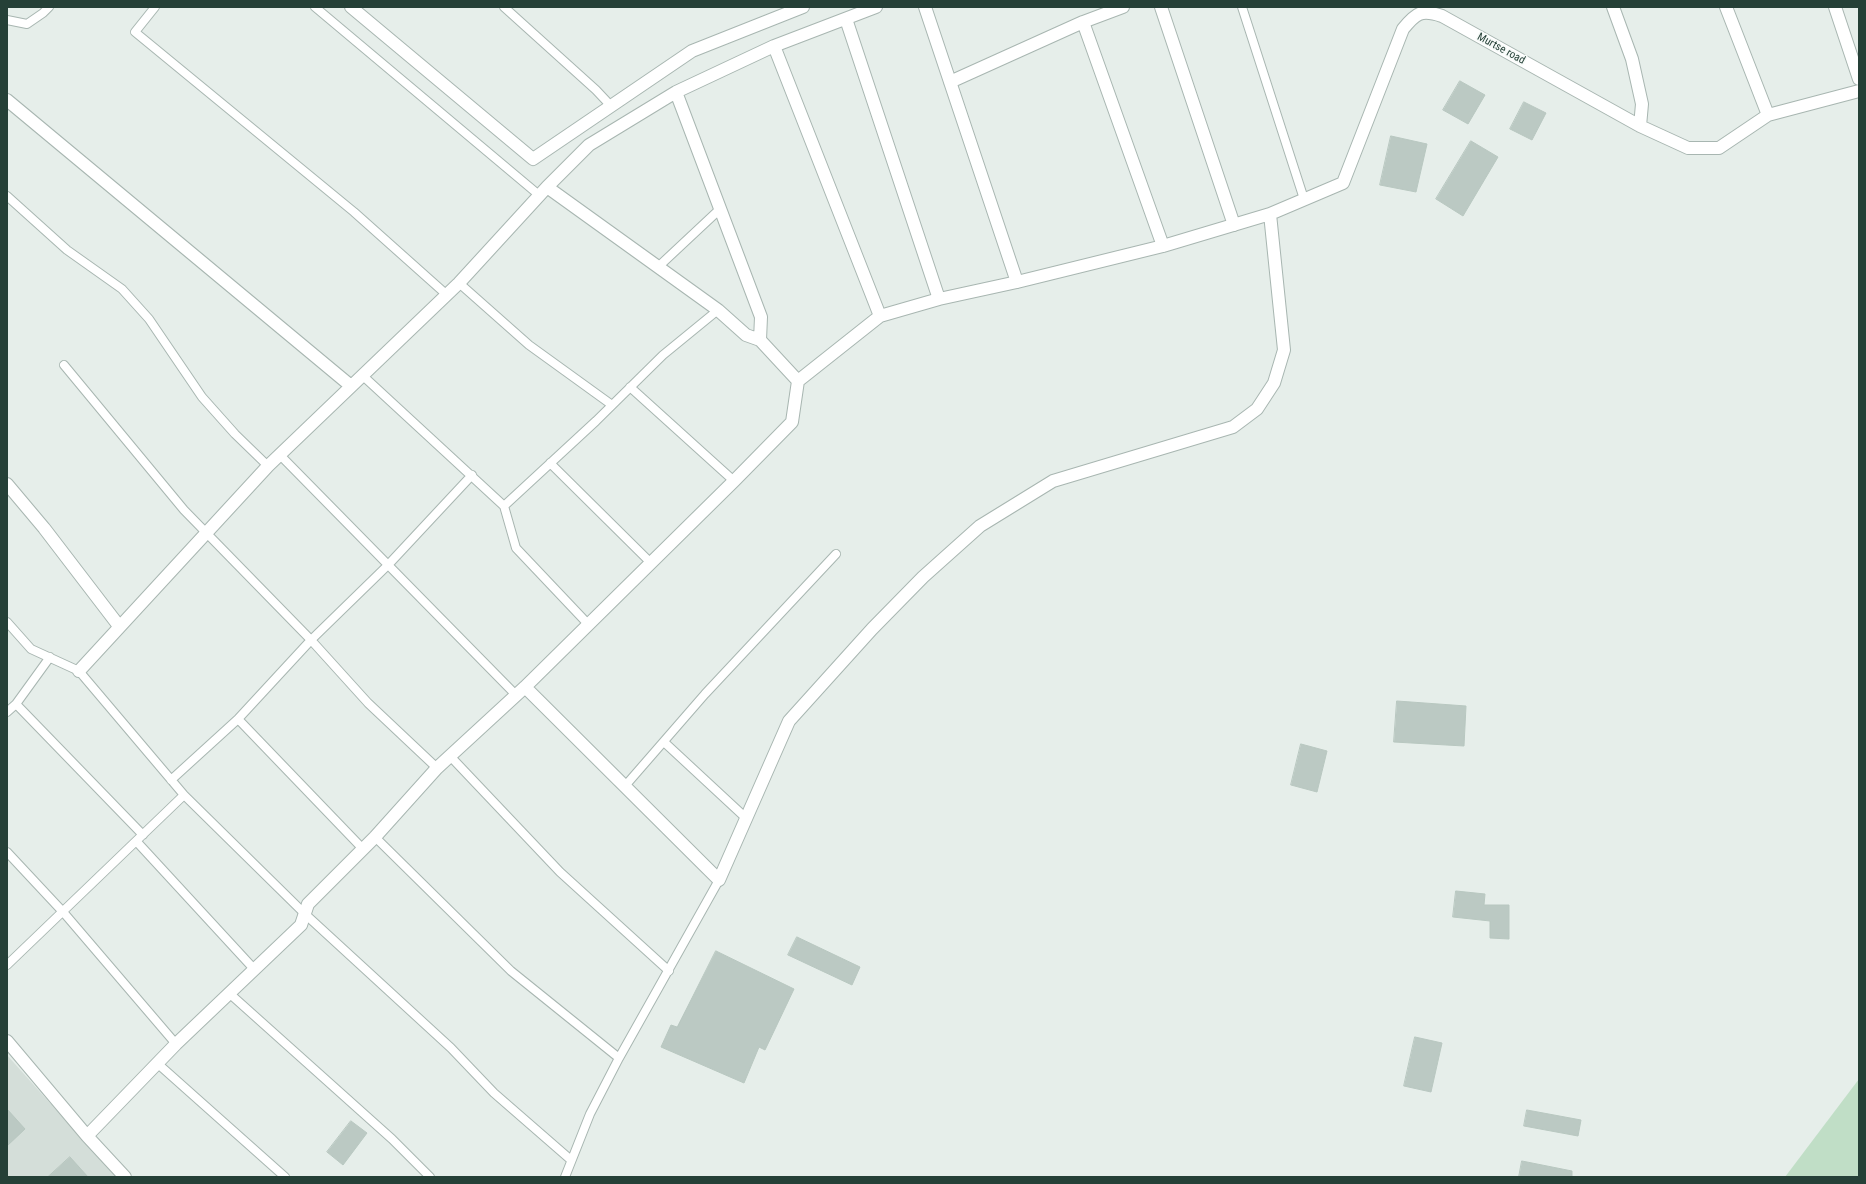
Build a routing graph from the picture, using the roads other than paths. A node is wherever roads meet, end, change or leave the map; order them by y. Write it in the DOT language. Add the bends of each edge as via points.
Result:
graph roads {
  1 [pos="49,7"];
  2 [pos="155,7"];
  3 [pos="314,7"];
  4 [pos="351,7"];
  5 [pos="504,7"];
  6 [pos="803,7"];
  7 [pos="876,7"];
  8 [pos="925,7"];
  9 [pos="1123,7"];
  10 [pos="1161,7"];
  11 [pos="1242,7"];
  12 [pos="1613,7"];
  13 [pos="1726,7"];
  14 [pos="1835,7"];
  15 [pos="846,19"];
  16 [pos="7,20"];
  17 [pos="1084,22"];
  18 [pos="774,46"];
  19 [pos="1859,79"];
  20 [pos="950,82"];
  21 [pos="1859,91"];
  22 [pos="676,92"];
  23 [pos="7,100"];
  24 [pos="611,106"];
  25 [pos="1768,114"];
  26 [pos="1640,126"];
  27 [pos="543,191"];
  28 [pos="7,196"];
  29 [pos="1304,199"];
  30 [pos="720,209"];
  31 [pos="1270,214"];
  32 [pos="1234,225"];
  33 [pos="1163,246"];
  34 [pos="658,267"];
  35 [pos="1017,282"];
  36 [pos="459,283"];
  37 [pos="447,295"];
  38 [pos="938,299"];
  39 [pos="718,310"];
  40 [pos="880,316"];
  41 [pos="760,340"];
  42 [pos="64,365"];
  43 [pos="362,375"];
  44 [pos="798,381"];
  45 [pos="351,386"];
  46 [pos="630,387"];
  47 [pos="612,405"];
  48 [pos="279,454"];
  49 [pos="550,463"];
  50 [pos="268,466"];
  51 [pos="472,475"];
  52 [pos="734,481"];
  53 [pos="7,484"];
  54 [pos="504,506"];
  55 [pos="205,532"];
  56 [pos="836,554"];
  57 [pos="651,563"];
  58 [pos="388,565"];
  59 [pos="7,622"];
  60 [pos="588,624"];
  61 [pos="119,626"];
  62 [pos="311,640"];
  63 [pos="50,657"];
  64 [pos="80,671"];
  65 [pos="525,686"];
  66 [pos="516,695"];
  67 [pos="16,704"];
  68 [pos="7,712"];
  69 [pos="238,719"];
  70 [pos="664,742"];
  71 [pos="450,756"];
  72 [pos="437,768"];
  73 [pos="171,780"];
  74 [pos="625,786"];
  75 [pos="184,795"];
  76 [pos="747,819"];
  77 [pos="143,835"];
  78 [pos="375,837"];
  79 [pos="136,842"];
  80 [pos="363,849"];
  81 [pos="7,852"];
  82 [pos="719,880"];
  83 [pos="64,912"];
  84 [pos="305,914"];
  85 [pos="7,965"];
  86 [pos="254,969"];
  87 [pos="669,971"];
  88 [pos="229,993"];
  89 [pos="7,1041"];
  90 [pos="176,1044"];
  91 [pos="619,1058"];
  92 [pos="157,1063"];
  93 [pos="87,1136"];
  94 [pos="570,1160"];
  95 [pos="125,1177"];
  96 [pos="285,1177"];
  97 [pos="430,1177"];
  98 [pos="565,1177"];
  1 -- 16 [label="lane" via="27,24"];
  2 -- 37 [label="lane" via="135,32 354,212"];
  3 -- 27 [label="lane"];
  4 -- 24 [label="street" via="533,159"];
  5 -- 24 [label="lane"];
  6 -- 24 [label="street" via="692,51"];
  7 -- 15 [label="street"];
  8 -- 20 [label="street"];
  9 -- 17 [label="street"];
  10 -- 32 [label="street"];
  11 -- 29 [label="lane"];
  12 -- 26 [label="street" via="1632,59 1642,104"];
  13 -- 25 [label="street"];
  14 -- 19 [label="street"];
  15 -- 18 [label="street"];
  15 -- 38 [label="street"];
  17 -- 20 [label="street"];
  17 -- 33 [label="street"];
  18 -- 22 [label="street"];
  18 -- 40 [label="street"];
  20 -- 35 [label="street"];
  21 -- 25 [label="street, Murtse road"];
  22 -- 27 [label="street" via="589,145"];
  22 -- 30 [label="street"];
  23 -- 45 [label="street"];
  25 -- 26 [label="street, Murtse road" via="1719,148 1688,148"];
  26 -- 29 [label="street, Murtse road" via="1442,16 1428,12 1414,16 1403,29 1343,183"];
  27 -- 34 [label="street"];
  27 -- 36 [label="street"];
  28 -- 50 [label="lane" via="67,250 122,289 149,319 202,397"];
  29 -- 31 [label="street, Murtse road"];
  30 -- 34 [label="lane"];
  30 -- 41 [label="street" via="761,317"];
  31 -- 32 [label="street, Murtse road"];
  31 -- 76 [label="street" via="1284,350 1274,383 1257,409 1233,427 1053,481 980,526 922,577 789,721"];
  32 -- 33 [label="street, Murtse road"];
  33 -- 35 [label="street, Murtse road"];
  34 -- 39 [label="street"];
  35 -- 38 [label="street, Murtse road"];
  36 -- 37 [label="street"];
  36 -- 47 [label="lane" via="529,345"];
  37 -- 43 [label="street"];
  38 -- 40 [label="street, Murtse road"];
  39 -- 41 [label="street" via="746,335"];
  39 -- 46 [label="lane" via="663,355"];
  40 -- 44 [label="street"];
  41 -- 44 [label="street"];
  42 -- 55 [label="lane"];
  43 -- 45 [label="street"];
  43 -- 51 [label="lane"];
  44 -- 52 [label="street" via="792,422"];
  45 -- 48 [label="street"];
  46 -- 47 [label="lane"];
  46 -- 52 [label="lane"];
  47 -- 49 [label="lane"];
  48 -- 50 [label="street"];
  48 -- 58 [label="lane"];
  49 -- 54 [label="lane"];
  49 -- 57 [label="lane"];
  50 -- 55 [label="street"];
  51 -- 54 [label="lane"];
  51 -- 58 [label="lane"];
  52 -- 57 [label="street"];
  53 -- 61 [label="street"];
  54 -- 60 [label="lane" via="516,548"];
  55 -- 61 [label="street"];
  55 -- 62 [label="lane"];
  56 -- 70 [label="lane" via="705,694"];
  57 -- 60 [label="street"];
  58 -- 62 [label="lane"];
  58 -- 66 [label="lane"];
  59 -- 63 [label="lane" via="31,649"];
  60 -- 65 [label="street"];
  61 -- 64 [label="street"];
  62 -- 69 [label="lane"];
  62 -- 72 [label="lane" via="368,703"];
  63 -- 64 [label="lane"];
  63 -- 67 [label="lane"];
  64 -- 73 [label="lane"];
  65 -- 66 [label="street"];
  65 -- 74 [label="street"];
  66 -- 71 [label="street"];
  67 -- 68 [label="lane"];
  67 -- 77 [label="lane"];
  69 -- 73 [label="lane"];
  69 -- 80 [label="lane"];
  70 -- 74 [label="lane"];
  70 -- 76 [label="lane"];
  71 -- 72 [label="street"];
  71 -- 87 [label="lane" via="560,872"];
  72 -- 78 [label="street"];
  73 -- 75 [label="lane"];
  74 -- 82 [label="street"];
  75 -- 77 [label="lane"];
  75 -- 84 [label="lane"];
  76 -- 82 [label="street"];
  77 -- 79 [label="lane"];
  78 -- 80 [label="street"];
  78 -- 91 [label="lane" via="511,971"];
  79 -- 83 [label="lane"];
  79 -- 86 [label="lane"];
  80 -- 84 [label="street" via="308,904"];
  81 -- 83 [label="lane"];
  82 -- 87 [label="lane"];
  83 -- 85 [label="lane"];
  83 -- 90 [label="lane"];
  84 -- 86 [label="street" via="301,925"];
  84 -- 94 [label="lane" via="451,1048 494,1093"];
  86 -- 88 [label="street"];
  87 -- 91 [label="lane"];
  88 -- 90 [label="street"];
  88 -- 97 [label="lane" via="392,1139"];
  89 -- 93 [label="street"];
  90 -- 92 [label="street"];
  91 -- 94 [label="lane"];
  92 -- 93 [label="street"];
  92 -- 96 [label="lane"];
  93 -- 95 [label="street"];
  94 -- 98 [label="lane"];
}
